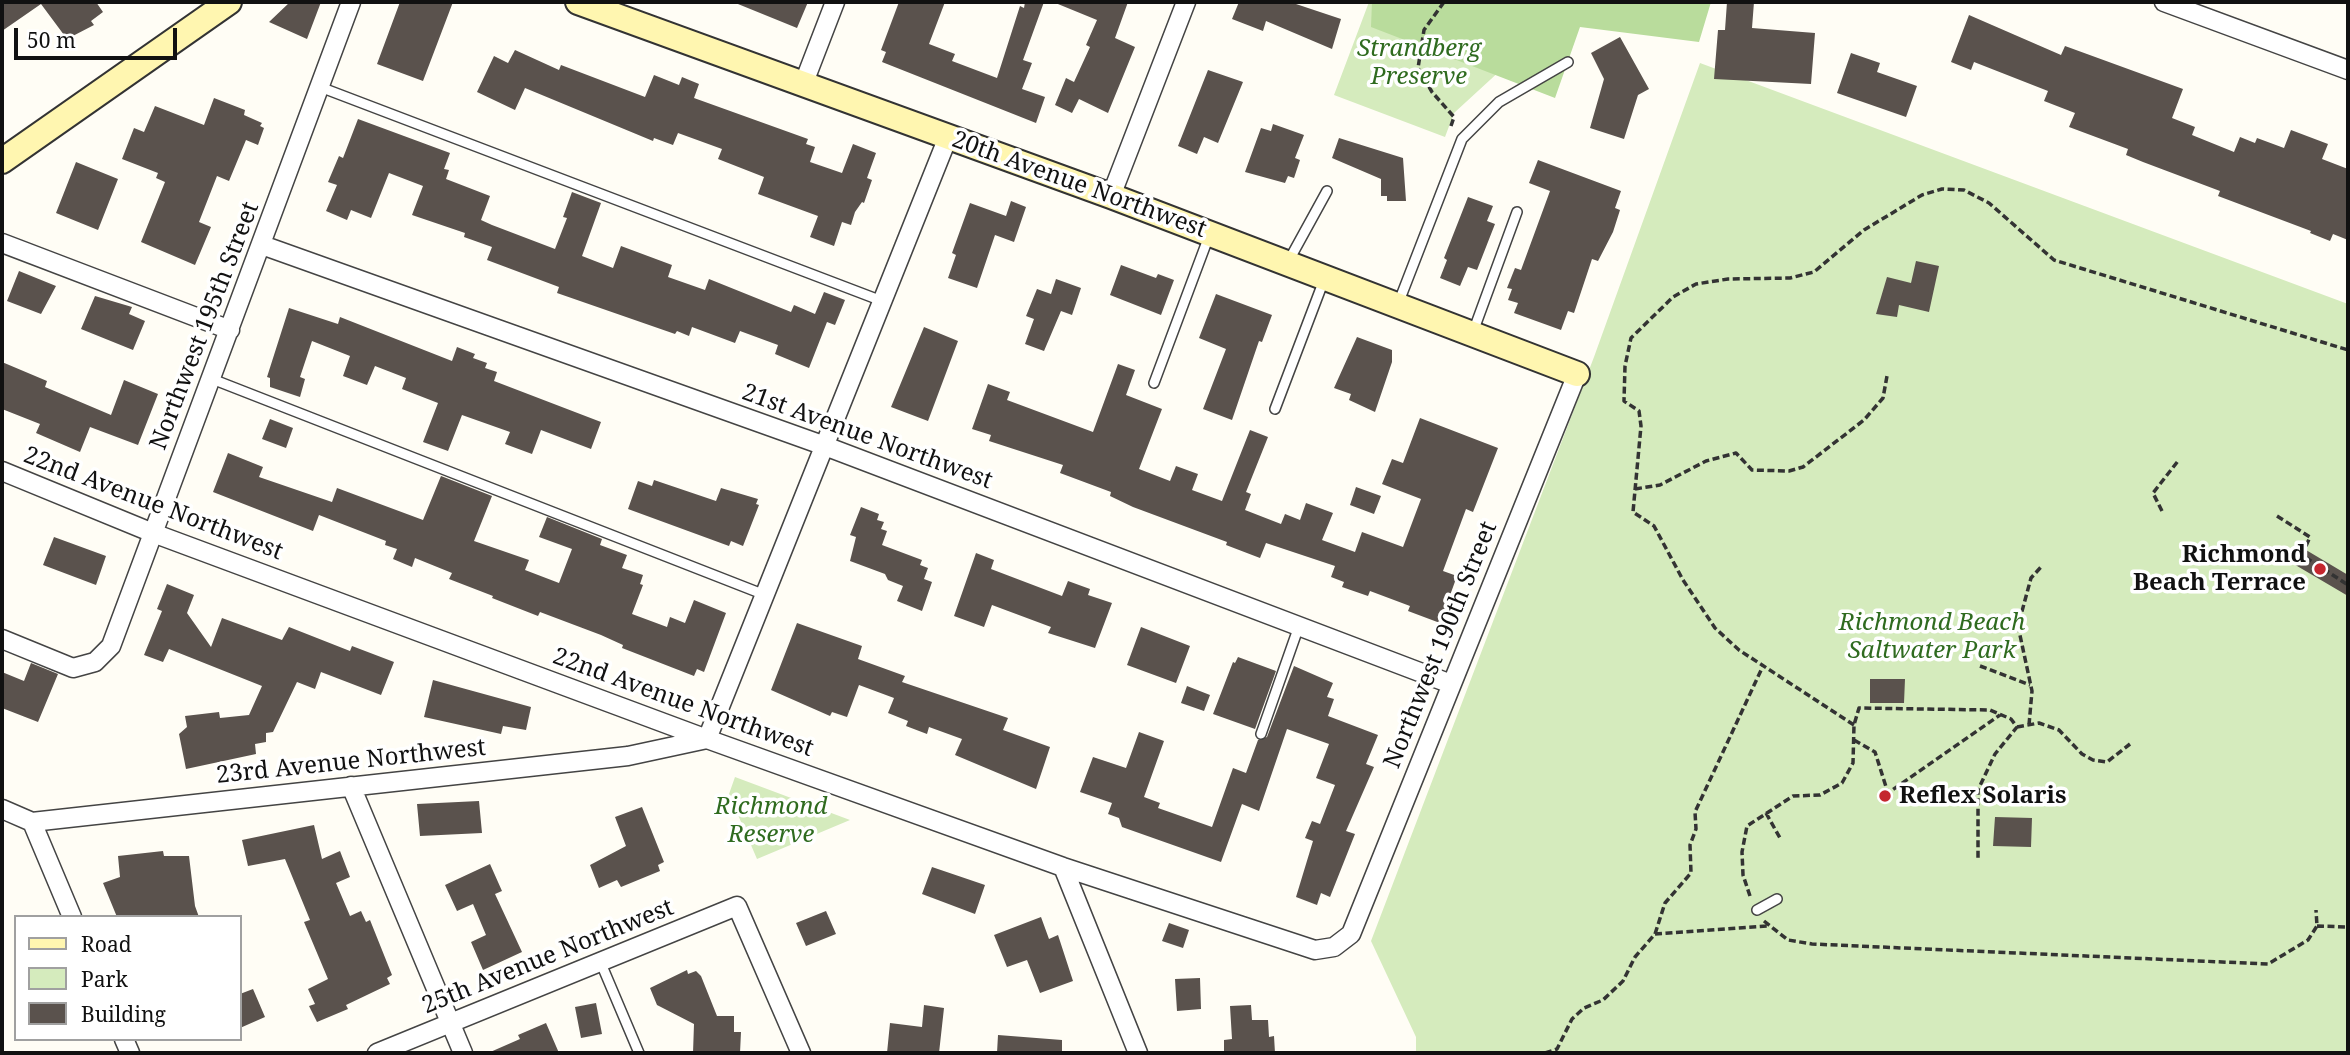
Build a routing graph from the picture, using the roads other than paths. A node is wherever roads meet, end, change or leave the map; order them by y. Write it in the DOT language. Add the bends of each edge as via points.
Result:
graph roads {
  1 [pos="229,2"];
  2 [pos="351,2"];
  3 [pos="579,2"];
  4 [pos="835,2"];
  5 [pos="1186,2"];
  6 [pos="2164,2"];
  7 [pos="1568,62"];
  8 [pos="2348,70"];
  9 [pos="803,85"];
  10 [pos="320,88"];
  11 [pos="948,136"];
  12 [pos="2,161"];
  13 [pos="1327,191"];
  14 [pos="1111,196"];
  15 [pos="1517,212"];
  16 [pos="1210,234"];
  17 [pos="2,243"];
  18 [pos="262,245"];
  19 [pos="1287,264"];
  20 [pos="1324,278"];
  21 [pos="882,301"];
  22 [pos="1398,306"];
  23 [pos="230,330"];
  24 [pos="1472,334"];
  25 [pos="1577,374"];
  26 [pos="212,379"];
  27 [pos="1154,383"];
  28 [pos="1275,410"];
  29 [pos="825,446"];
  30 [pos="2,471"];
  31 [pos="153,533"];
  32 [pos="765,595"];
  33 [pos="1299,626"];
  34 [pos="2,639"];
  35 [pos="1451,684"];
  36 [pos="1261,734"];
  37 [pos="707,739"];
  38 [pos="351,786"];
  39 [pos="2,809"];
  40 [pos="33,822"];
  41 [pos="1063,867"];
  42 [pos="1777,899"];
  43 [pos="1757,910"];
  44 [pos="71,915"];
  45 [pos="1351,934"];
  46 [pos="600,961"];
  47 [pos="450,1023"];
  48 [pos="377,1053"];
  49 [pos="463,1053"];
  50 [pos="639,1053"];
  51 [pos="802,1053"];
  52 [pos="1138,1053"];
  1 -- 12 [label="street"];
  2 -- 10 [label="street, Northwest 195th Street"];
  3 -- 9 [label="street, 20th Avenue Northwest"];
  4 -- 9 [label="street"];
  5 -- 14 [label="street"];
  6 -- 8 [label="street"];
  7 -- 22 [label="lane" via="1499,102 1462,139"];
  9 -- 11 [label="street, 20th Avenue Northwest"];
  10 -- 18 [label="street, Northwest 195th Street"];
  10 -- 21 [label="lane"];
  11 -- 14 [label="street, 20th Avenue Northwest"];
  11 -- 21 [label="street"];
  13 -- 19 [label="lane"];
  14 -- 16 [label="street, 20th Avenue Northwest"];
  15 -- 24 [label="lane"];
  16 -- 19 [label="street, 20th Avenue Northwest"];
  16 -- 27 [label="lane"];
  17 -- 23 [label="street"];
  18 -- 23 [label="street, Northwest 195th Street"];
  18 -- 29 [label="street, 21st Avenue Northwest"];
  19 -- 20 [label="street, 20th Avenue Northwest"];
  20 -- 22 [label="street, 20th Avenue Northwest"];
  20 -- 28 [label="lane"];
  21 -- 29 [label="street"];
  22 -- 24 [label="street, 20th Avenue Northwest"];
  23 -- 26 [label="street, Northwest 195th Street"];
  24 -- 25 [label="street, 20th Avenue Northwest"];
  25 -- 35 [label="street, Northwest 190th Street"];
  26 -- 31 [label="street, Northwest 195th Street"];
  26 -- 32 [label="lane"];
  29 -- 32 [label="street"];
  29 -- 33 [label="street, 21st Avenue Northwest"];
  30 -- 31 [label="street, 22nd Avenue Northwest"];
  31 -- 34 [label="street, Northwest 195th Street" via="111,646 95,662 74,668"];
  31 -- 37 [label="street, 22nd Avenue Northwest"];
  32 -- 37 [label="street"];
  33 -- 35 [label="street, 21st Avenue Northwest"];
  33 -- 36 [label="lane"];
  35 -- 45 [label="street, Northwest 190th Street"];
  37 -- 38 [label="street, 23rd Avenue Northwest" via="628,756"];
  37 -- 41 [label="street, 22nd Avenue Northwest"];
  38 -- 40 [label="street, 23rd Avenue Northwest"];
  38 -- 47 [label="street"];
  39 -- 40 [label="street, 23rd Avenue Northwest"];
  40 -- 44 [label="street"];
  41 -- 45 [label="street, 22nd Avenue Northwest" via="1315,950 1334,947"];
  41 -- 52 [label="street"];
  42 -- 43 [label="lane"];
  46 -- 47 [label="street, 25th Avenue Northwest"];
  46 -- 50 [label="lane"];
  46 -- 51 [label="street, 25th Avenue Northwest" via="737,906"];
  47 -- 48 [label="street, 25th Avenue Northwest"];
  47 -- 49 [label="street"];
}
